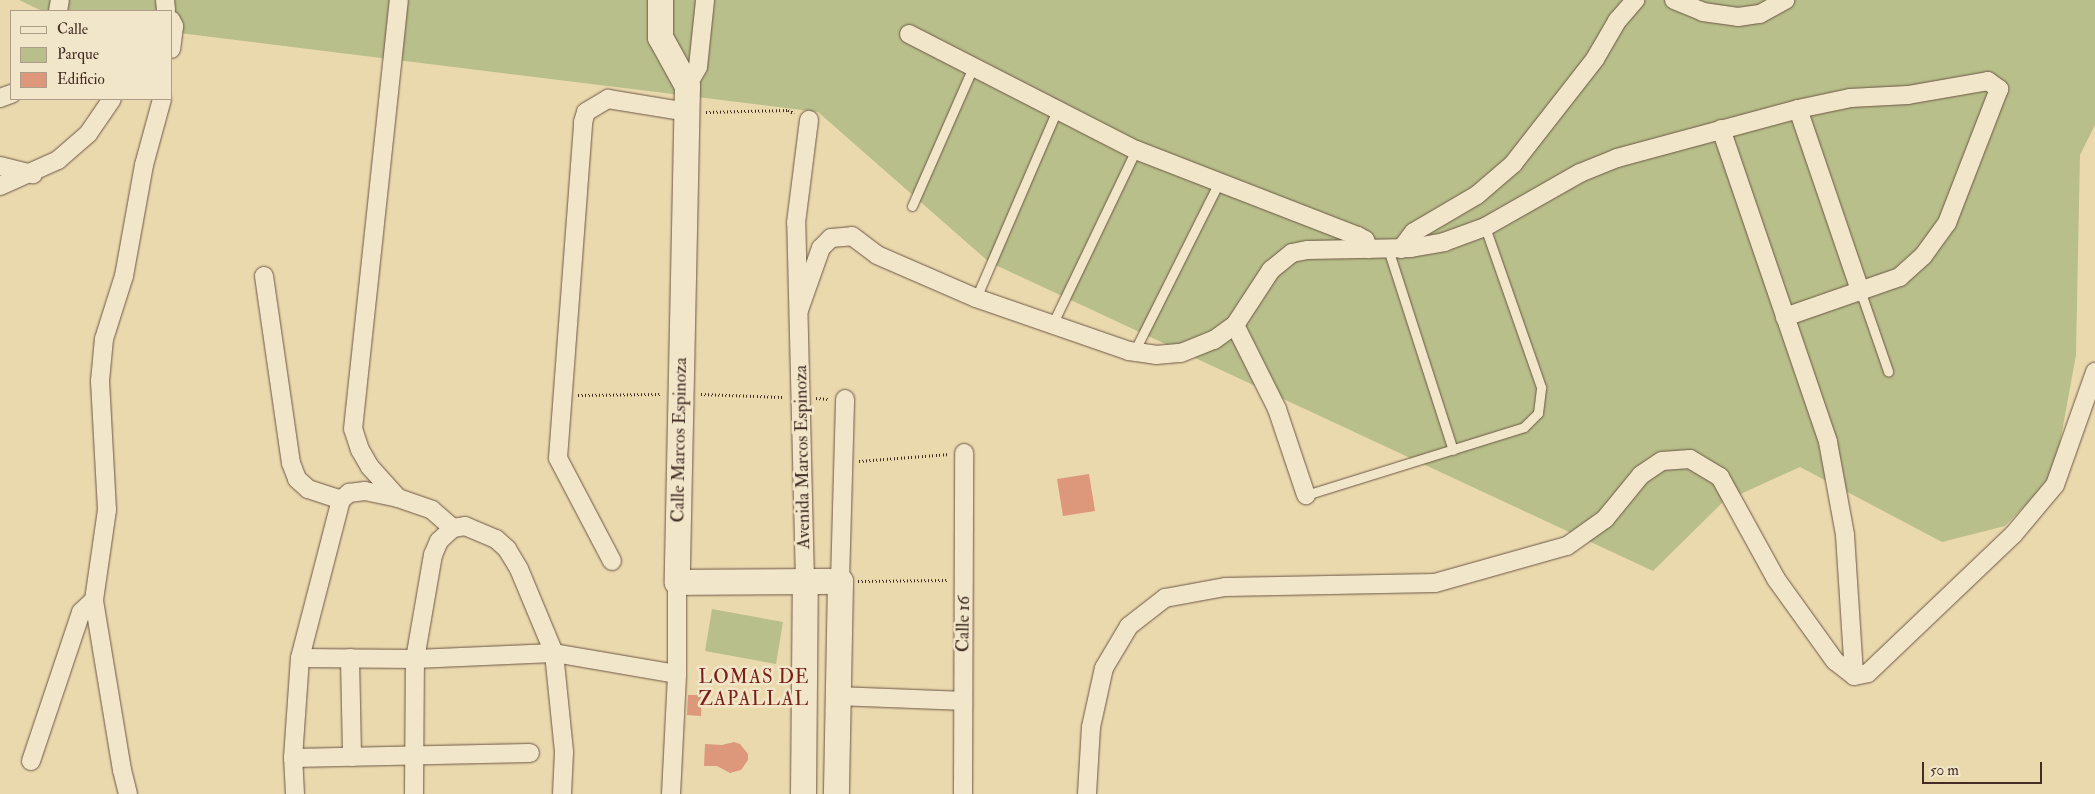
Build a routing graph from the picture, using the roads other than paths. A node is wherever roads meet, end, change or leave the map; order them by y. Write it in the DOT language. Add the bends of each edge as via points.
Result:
graph roads {
  1 [pos="400,0"];
  2 [pos="660,0"];
  3 [pos="705,0"];
  4 [pos="1635,0"];
  5 [pos="1674,0"];
  6 [pos="1785,0"];
  7 [pos="172,22"];
  8 [pos="909,34"];
  9 [pos="172,41"];
  10 [pos="973,67"];
  11 [pos="687,86"];
  12 [pos="111,100"];
  13 [pos="162,100"];
  14 [pos="1798,109"];
  15 [pos="1057,110"];
  16 [pos="687,112"];
  17 [pos="809,120"];
  18 [pos="1721,129"];
  19 [pos="1136,150"];
  20 [pos="0,166"];
  21 [pos="33,174"];
  22 [pos="1219,182"];
  23 [pos="0,186"];
  24 [pos="912,206"];
  25 [pos="1485,227"];
  26 [pos="1369,249"];
  27 [pos="1395,249"];
  28 [pos="264,276"];
  29 [pos="1861,293"];
  30 [pos="976,298"];
  31 [pos="800,310"];
  32 [pos="1785,317"];
  33 [pos="1052,324"];
  34 [pos="1235,324"];
  35 [pos="1134,352"];
  36 [pos="1888,371"];
  37 [pos="2095,372"];
  38 [pos="845,399"];
  39 [pos="1453,450"];
  40 [pos="964,453"];
  41 [pos="1306,495"];
  42 [pos="398,498"];
  43 [pos="342,500"];
  44 [pos="453,528"];
  45 [pos="612,560"];
  46 [pos="805,581"];
  47 [pos="840,581"];
  48 [pos="677,582"];
  49 [pos="94,600"];
  50 [pos="554,653"];
  51 [pos="300,658"];
  52 [pos="350,658"];
  53 [pos="415,659"];
  54 [pos="677,674"];
  55 [pos="1854,676"];
  56 [pos="839,696"];
  57 [pos="963,701"];
  58 [pos="530,753"];
  59 [pos="414,755"];
  60 [pos="352,757"];
  61 [pos="293,758"];
  62 [pos="31,761"];
  63 [pos="128,794"];
  64 [pos="295,794"];
  65 [pos="414,794"];
  66 [pos="562,794"];
  67 [pos="671,794"];
  68 [pos="803,794"];
  69 [pos="836,794"];
  70 [pos="963,794"];
  71 [pos="1087,794"];
  1 -- 42 [label="street" via="353,429 370,467"];
  2 -- 11 [label="street" via="660,37"];
  3 -- 11 [label="street" via="698,67"];
  4 -- 27 [label="street" via="1583,75 1513,164 1470,200 1414,232"];
  5 -- 6 [label="street" via="1703,12 1738,17 1760,14"];
  7 -- 9 [label="street"];
  8 -- 10 [label="street"];
  10 -- 15 [label="street"];
  10 -- 24 [label="lane"];
  11 -- 16 [label="street, Calle Marcos Espinoza"];
  12 -- 21 [label="street" via="88,134 58,160"];
  13 -- 49 [label="street" via="144,165 124,276 104,339 100,420 107,473 107,510"];
  14 -- 18 [label="street"];
  14 -- 29 [label="street"];
  14 -- 29 [label="street" via="1850,98 1908,95 1988,81 1999,89 1947,223 1936,241 1900,277"];
  15 -- 19 [label="street"];
  15 -- 30 [label="lane"];
  16 -- 45 [label="street" via="608,99 586,112 583,122 558,458"];
  16 -- 48 [label="street, Calle Marcos Espinoza"];
  17 -- 31 [label="street, Avenida Marcos Espinoza" via="796,223"];
  18 -- 25 [label="street" via="1647,148 1598,165"];
  18 -- 32 [label="street"];
  19 -- 22 [label="street"];
  19 -- 33 [label="lane"];
  20 -- 21 [label="street"];
  21 -- 23 [label="street"];
  22 -- 26 [label="street" via="1358,236 1365,240"];
  22 -- 35 [label="lane"];
  25 -- 27 [label="street" via="1444,242"];
  25 -- 39 [label="lane" via="1542,388 1542,405 1524,428"];
  26 -- 27 [label="street"];
  26 -- 34 [label="street" via="1308,250 1285,257 1271,270"];
  27 -- 39 [label="lane"];
  28 -- 43 [label="street" via="291,463 297,479 308,489"];
  29 -- 32 [label="street"];
  29 -- 36 [label="lane"];
  30 -- 31 [label="street" via="877,255 852,236 840,235 831,238 821,248"];
  30 -- 33 [label="street"];
  31 -- 46 [label="street, Avenida Marcos Espinoza"];
  32 -- 55 [label="street" via="1818,408 1836,476 1846,535"];
  33 -- 35 [label="street"];
  34 -- 35 [label="street" via="1214,340 1186,352 1156,356"];
  34 -- 41 [label="street" via="1277,409"];
  37 -- 55 [label="street" via="2055,485 2013,535 1868,673"];
  38 -- 47 [label="street, Avenida Marcos Espinoza"];
  39 -- 41 [label="lane"];
  40 -- 57 [label="street, Calle 16"];
  42 -- 43 [label="street" via="365,491 349,493"];
  42 -- 44 [label="street" via="432,510"];
  43 -- 51 [label="street"];
  44 -- 50 [label="street" via="466,526 483,532 507,549 519,569"];
  44 -- 53 [label="street" via="439,541 433,555"];
  46 -- 47 [label="street"];
  46 -- 48 [label="street"];
  46 -- 68 [label="street, Avenida Marcos Espinoza"];
  47 -- 56 [label="street, Avenida Marcos Espinoza"];
  48 -- 54 [label="street, Calle Marcos Espinoza"];
  49 -- 62 [label="street" via="81,612"];
  49 -- 63 [label="street"];
  50 -- 53 [label="street"];
  50 -- 54 [label="street"];
  50 -- 66 [label="street" via="564,742"];
  51 -- 52 [label="street"];
  51 -- 61 [label="street"];
  52 -- 53 [label="street"];
  52 -- 60 [label="street"];
  53 -- 59 [label="street"];
  54 -- 67 [label="street, Calle Marcos Espinoza"];
  55 -- 71 [label="street" via="1836,661 1776,579 1720,477 1690,459 1662,461 1641,475 1604,519 1567,546 1435,583 1225,587 1165,598 1129,626 1104,668 1091,727"];
  56 -- 57 [label="street"];
  56 -- 69 [label="street, Avenida Marcos Espinoza"];
  57 -- 70 [label="street, Calle 16"];
  58 -- 59 [label="street"];
  59 -- 60 [label="street"];
  59 -- 65 [label="street"];
  60 -- 61 [label="street"];
  61 -- 64 [label="street"];
}
